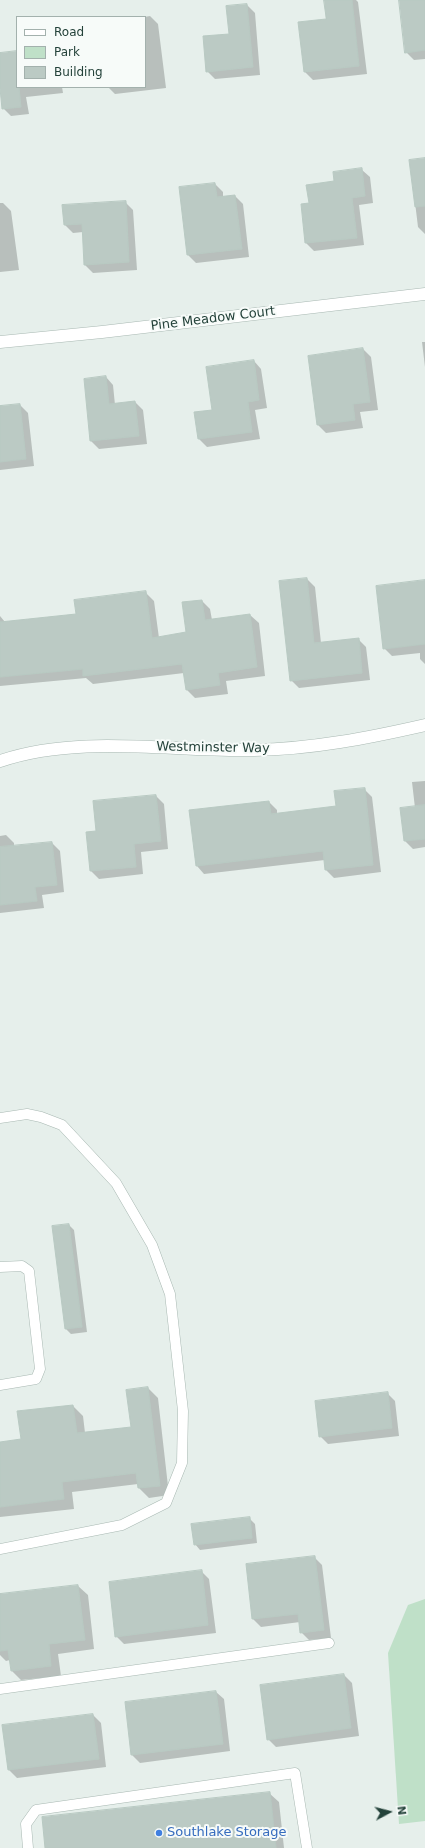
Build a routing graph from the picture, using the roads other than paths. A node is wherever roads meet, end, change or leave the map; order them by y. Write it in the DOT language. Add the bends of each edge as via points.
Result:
graph roads {
  1 [pos="425,294"];
  2 [pos="0,342"];
  3 [pos="425,725"];
  4 [pos="0,761"];
  5 [pos="0,1118"];
  6 [pos="0,1267"];
  7 [pos="0,1385"];
  8 [pos="0,1549"];
  9 [pos="329,1643"];
  10 [pos="0,1689"];
  11 [pos="28,1848"];
  12 [pos="307,1848"];
  1 -- 2 [label="street, Pine Meadow Court"];
  3 -- 4 [label="street, Westminster Way" via="359,740 313,746 254,750 116,746 22,754"];
  5 -- 8 [label="lane" via="27,1114 62,1125 116,1183 152,1245 170,1294 183,1411 182,1463 166,1503 122,1525"];
  6 -- 7 [label="lane" via="22,1266 29,1271 40,1369 36,1379"];
  9 -- 10 [label="lane"];
  11 -- 12 [label="lane" via="26,1824 36,1810 295,1773"];
}
